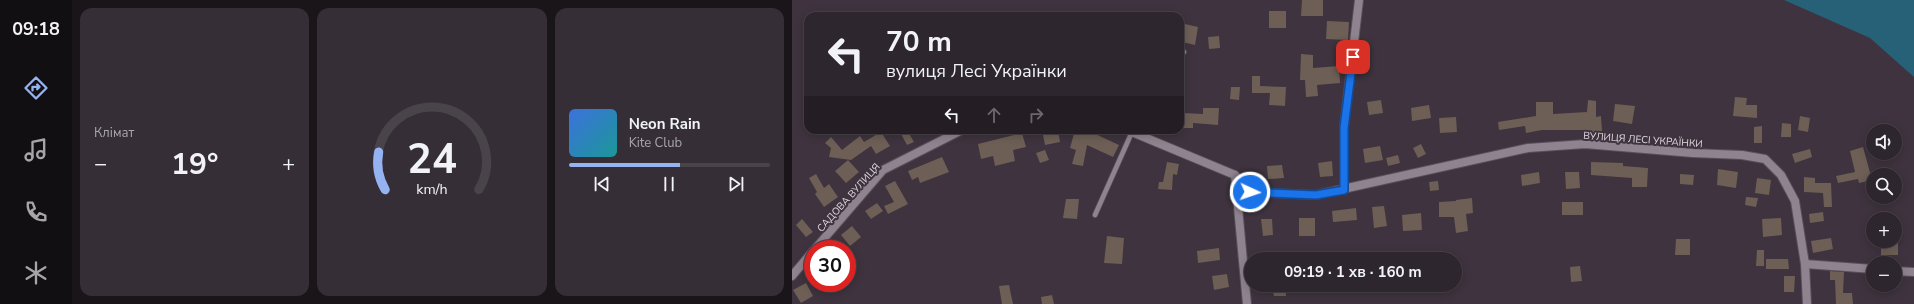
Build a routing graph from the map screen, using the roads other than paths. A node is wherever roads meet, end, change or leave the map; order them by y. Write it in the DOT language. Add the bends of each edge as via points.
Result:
graph roads {
  1 [pos="1359,0"];
  2 [pos="954,134"];
  3 [pos="1128,134"];
  4 [pos="1136,134"];
  5 [pos="1235,176"];
  6 [pos="1344,190"];
  7 [pos="1095,216"];
  8 [pos="823,240"];
  9 [pos="804,262"];
  10 [pos="1805,264"];
  11 [pos="1866,268"];
  12 [pos="1902,271"];
  13 [pos="1914,272"];
  14 [pos="792,276"];
  15 [pos="1246,304"];
  16 [pos="1807,304"];
  1 -- 6 [label="street" via="1344,128"];
  2 -- 8 [label="street, САДОВА ВУЛИЦЯ" via="883,170"];
  3 -- 7 [label="lane"];
  4 -- 5 [label="street"];
  5 -- 6 [label="street, ВУЛИЦЯ ЛЕСІ УКРАЇНКИ" via="1250,192 1316,195"];
  5 -- 15 [label="street"];
  6 -- 10 [label="street, ВУЛИЦЯ ЛЕСІ УКРАЇНКИ" via="1528,148 1585,144 1742,155 1765,159 1781,175 1795,201"];
  9 -- 14 [label="street"];
  10 -- 11 [label="street"];
  10 -- 16 [label="street, ВУЛИЦЯ ЛЕСІ УКРАЇНКИ"];
  12 -- 13 [label="street"];
}
